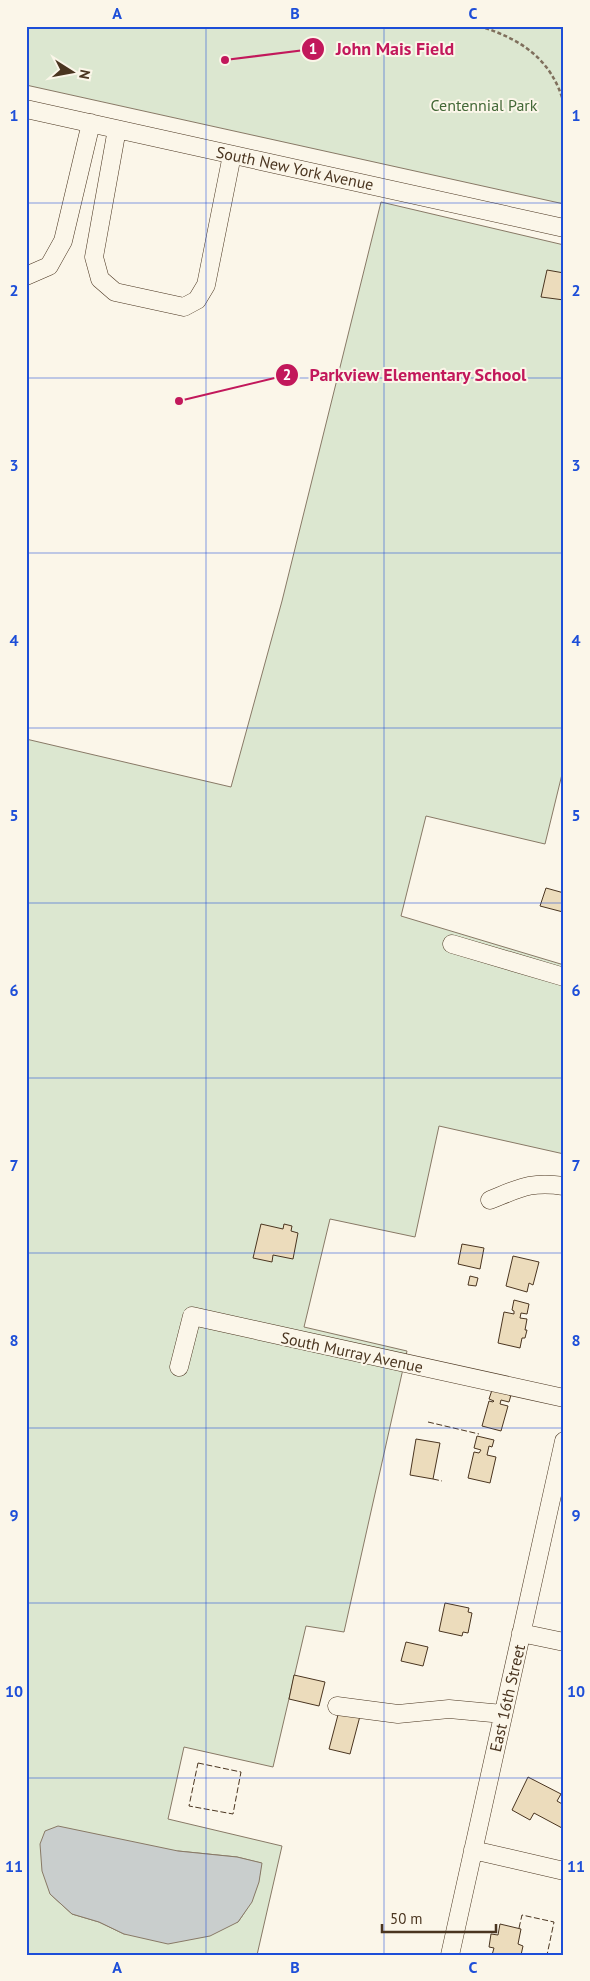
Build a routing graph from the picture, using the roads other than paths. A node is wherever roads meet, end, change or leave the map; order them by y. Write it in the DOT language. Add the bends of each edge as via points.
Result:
graph roads {
  1 [pos="26,109"];
  2 [pos="92,124"];
  3 [pos="117,129"];
  4 [pos="232,155"];
  5 [pos="564,228"];
  6 [pos="26,276"];
  7 [pos="452,944"];
  8 [pos="564,977"];
  9 [pos="564,1186"];
  10 [pos="490,1200"];
  11 [pos="179,1367"];
  12 [pos="564,1398"];
  13 [pos="564,1440"];
  14 [pos="521,1632"];
  15 [pos="564,1642"];
  16 [pos="337,1706"];
  17 [pos="503,1714"];
  18 [pos="473,1850"];
  19 [pos="564,1871"];
  20 [pos="450,1955"];
  1 -- 2 [label="street, South New York Avenue"];
  2 -- 3 [label="street, South New York Avenue"];
  2 -- 6 [label="street" via="63,241 49,266"];
  3 -- 4 [label="street, South New York Avenue"];
  3 -- 4 [label="street" via="94,257 100,279 115,292 184,307 197,300 206,285"];
  4 -- 5 [label="street, South New York Avenue"];
  7 -- 8 [label="street"];
  9 -- 10 [label="street" via="530,1184"];
  11 -- 12 [label="street, South Murray Avenue" via="192,1316"];
  13 -- 14 [label="street, East 16th Street"];
  14 -- 15 [label="street"];
  14 -- 17 [label="street, East 16th Street"];
  16 -- 17 [label="street" via="398,1714 449,1708"];
  17 -- 18 [label="street, East 16th Street"];
  18 -- 19 [label="street"];
  18 -- 20 [label="street, East 16th Street"];
}
